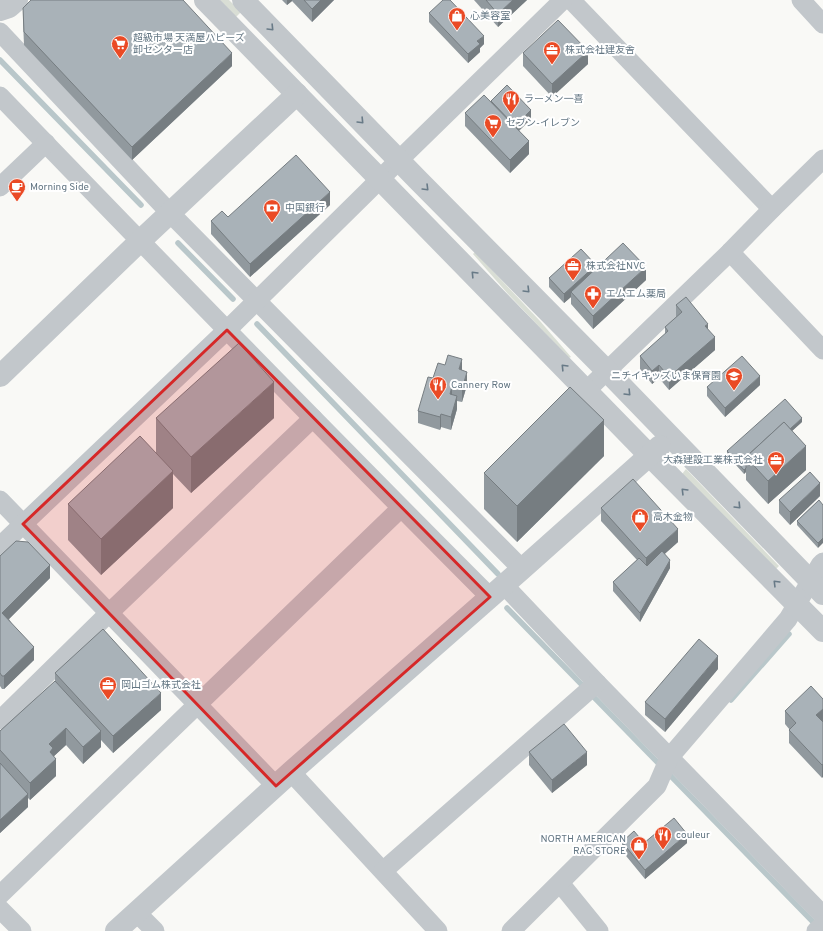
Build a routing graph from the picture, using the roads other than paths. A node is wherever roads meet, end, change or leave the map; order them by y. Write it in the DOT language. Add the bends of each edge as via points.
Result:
graph roads {
  1 [pos="17,0"];
  2 [pos="205,0"];
  3 [pos="243,0"];
  4 [pos="563,0"];
  5 [pos="571,0"];
  6 [pos="801,0"];
  7 [pos="0,10"];
  8 [pos="823,24"];
  9 [pos="0,32"];
  10 [pos="297,94"];
  11 [pos="0,96"];
  12 [pos="46,143"];
  13 [pos="823,159"];
  14 [pos="399,160"];
  15 [pos="380,179"];
  16 [pos="0,187"];
  17 [pos="772,209"];
  18 [pos="170,213"];
  19 [pos="140,241"];
  20 [pos="730,252"];
  21 [pos="257,300"];
  22 [pos="227,330"];
  23 [pos="823,350"];
  24 [pos="607,371"];
  25 [pos="0,376"];
  26 [pos="587,390"];
  27 [pos="313,418"];
  28 [pos="671,437"];
  29 [pos="650,456"];
  30 [pos="0,500"];
  31 [pos="401,508"];
  32 [pos="23,524"];
  33 [pos="0,546"];
  34 [pos="823,562"];
  35 [pos="522,569"];
  36 [pos="817,588"];
  37 [pos="497,591"];
  38 [pos="797,604"];
  39 [pos="109,613"];
  40 [pos="823,631"];
  41 [pos="590,689"];
  42 [pos="197,705"];
  43 [pos="0,720"];
  44 [pos="669,765"];
  45 [pos="283,779"];
  46 [pos="383,871"];
  47 [pos="560,883"];
  48 [pos="0,895"];
  49 [pos="0,908"];
  50 [pos="137,913"];
  51 [pos="823,915"];
  52 [pos="823,925"];
  53 [pos="22,931"];
  54 [pos="116,931"];
  55 [pos="155,931"];
  56 [pos="438,931"];
  57 [pos="511,931"];
  58 [pos="599,931"];
  59 [pos="816,931"];
  1 -- 7 [label="street"];
  2 -- 10 [label="street"];
  3 -- 14 [label="street, one-way"];
  4 -- 14 [label="street"];
  5 -- 17 [label="street"];
  6 -- 8 [label="street"];
  9 -- 18 [label="street"];
  10 -- 15 [label="street"];
  10 -- 18 [label="street"];
  11 -- 12 [label="street"];
  12 -- 16 [label="street"];
  12 -- 19 [label="street"];
  13 -- 17 [label="street"];
  14 -- 15 [label="street"];
  14 -- 24 [label="street, one-way"];
  15 -- 21 [label="street"];
  26 -- 15 [label="street, one-way"];
  17 -- 20 [label="street"];
  18 -- 19 [label="street"];
  18 -- 21 [label="street"];
  19 -- 22 [label="street"];
  19 -- 25 [label="street"];
  20 -- 23 [label="street"];
  20 -- 24 [label="street"];
  21 -- 22 [label="street"];
  21 -- 35 [label="street"];
  22 -- 27 [label="street"];
  22 -- 32 [label="street"];
  24 -- 26 [label="street"];
  24 -- 28 [label="street, one-way"];
  26 -- 29 [label="street"];
  27 -- 31 [label="street"];
  27 -- 39 [label="street"];
  28 -- 29 [label="street"];
  28 -- 36 [label="street, one-way"];
  29 -- 35 [label="street"];
  38 -- 29 [label="street, one-way"];
  30 -- 32 [label="street"];
  31 -- 37 [label="street"];
  31 -- 42 [label="street"];
  32 -- 33 [label="street"];
  32 -- 39 [label="street"];
  34 -- 36 [label="street" via="820,565"];
  35 -- 37 [label="street"];
  36 -- 38 [label="street"];
  37 -- 41 [label="street"];
  37 -- 45 [label="street"];
  38 -- 40 [label="street"];
  38 -- 44 [label="street" via="788,620"];
  39 -- 42 [label="street"];
  39 -- 43 [label="street"];
  41 -- 44 [label="street"];
  41 -- 46 [label="street"];
  42 -- 45 [label="street"];
  42 -- 48 [label="street"];
  44 -- 47 [label="street" via="656,786"];
  44 -- 51 [label="street"];
  45 -- 46 [label="street"];
  45 -- 50 [label="street"];
  46 -- 56 [label="street"];
  47 -- 57 [label="street"];
  47 -- 58 [label="street"];
  49 -- 53 [label="street"];
  50 -- 54 [label="street"];
  50 -- 55 [label="street"];
  52 -- 59 [label="street"];
}
